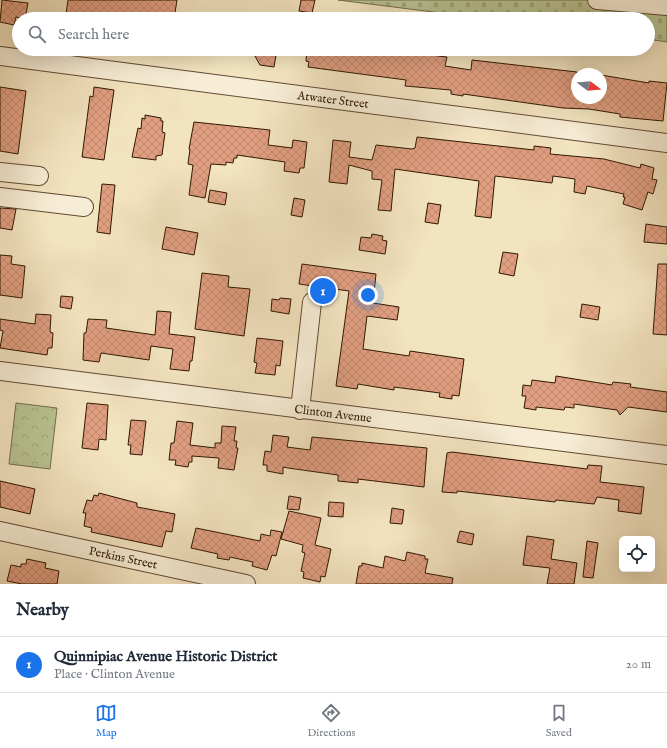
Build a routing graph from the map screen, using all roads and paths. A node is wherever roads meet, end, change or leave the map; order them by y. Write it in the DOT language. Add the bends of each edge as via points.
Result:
graph roads {
  1 [pos="597,0"];
  2 [pos="667,6"];
  3 [pos="0,56"];
  4 [pos="667,143"];
  5 [pos="0,172"];
  6 [pos="39,176"];
  7 [pos="0,197"];
  8 [pos="84,207"];
  9 [pos="312,302"];
  10 [pos="0,371"];
  11 [pos="300,410"];
  12 [pos="667,455"];
  13 [pos="0,531"];
  14 [pos="246,584"];
  1 -- 2 [label="street"];
  3 -- 4 [label="street, Atwater Street"];
  5 -- 6 [label="street"];
  7 -- 8 [label="street"];
  9 -- 11 [label="street"];
  10 -- 11 [label="street, Clinton Avenue"];
  11 -- 12 [label="street, Clinton Avenue"];
  13 -- 14 [label="street, Perkins Street"];
}
